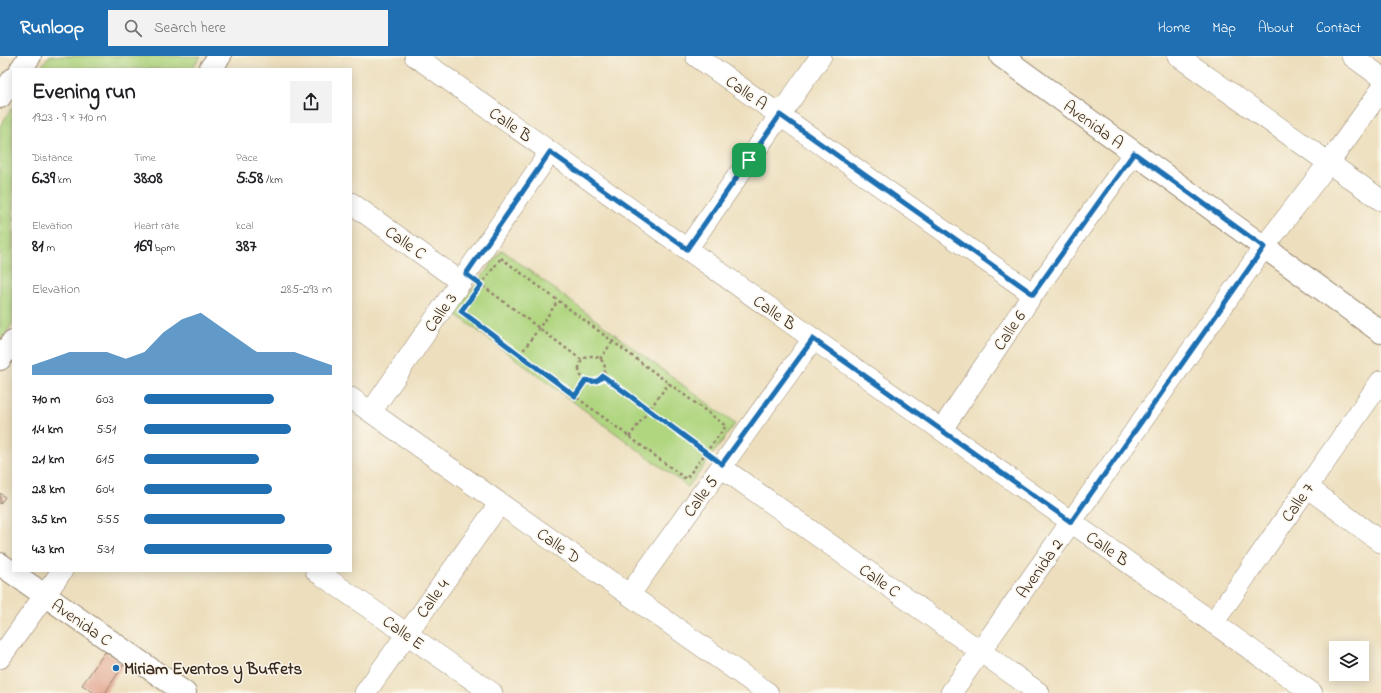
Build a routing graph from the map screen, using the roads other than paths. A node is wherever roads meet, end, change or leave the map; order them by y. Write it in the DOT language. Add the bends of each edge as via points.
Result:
graph roads {
  1 [pos="30,56"];
  2 [pos="220,56"];
  3 [pos="696,56"];
  4 [pos="820,56"];
  5 [pos="1001,56"];
  6 [pos="1178,56"];
  7 [pos="1352,56"];
  8 [pos="422,58"];
  9 [pos="21,68"];
  10 [pos="211,68"];
  11 [pos="1381,77"];
  12 [pos="12,80"];
  13 [pos="1381,90"];
  14 [pos="0,98"];
  15 [pos="780,115"];
  16 [pos="550,152"];
  17 [pos="1134,153"];
  18 [pos="1328,164"];
  19 [pos="1381,200"];
  20 [pos="352,204"];
  21 [pos="1264,247"];
  22 [pos="687,249"];
  23 [pos="469,280"];
  24 [pos="1033,294"];
  25 [pos="1381,332"];
  26 [pos="813,339"];
  27 [pos="12,342"];
  28 [pos="0,359"];
  29 [pos="1381,381"];
  30 [pos="352,399"];
  31 [pos="371,412"];
  32 [pos="942,430"];
  33 [pos="717,461"];
  34 [pos="1307,487"];
  35 [pos="500,503"];
  36 [pos="1071,522"];
  37 [pos="1381,542"];
  38 [pos="0,564"];
  39 [pos="61,572"];
  40 [pos="317,572"];
  41 [pos="629,594"];
  42 [pos="45,595"];
  43 [pos="1213,623"];
  44 [pos="407,634"];
  45 [pos="980,651"];
  46 [pos="0,658"];
  47 [pos="758,690"];
  48 [pos="185,693"];
  49 [pos="365,693"];
  50 [pos="492,693"];
  51 [pos="951,693"];
  52 [pos="1040,693"];
  53 [pos="1312,693"];
  1 -- 9 [label="street"];
  2 -- 10 [label="street"];
  3 -- 15 [label="street, Calle A"];
  4 -- 15 [label="street"];
  5 -- 17 [label="street, Avenida A"];
  6 -- 18 [label="street"];
  7 -- 11 [label="street"];
  8 -- 16 [label="street, Calle B"];
  12 -- 14 [label="street"];
  13 -- 18 [label="street, Avenida 2"];
  15 -- 22 [label="street"];
  15 -- 24 [label="street, Calle A"];
  16 -- 22 [label="street, Calle B"];
  16 -- 23 [label="street, Calle 3"];
  17 -- 21 [label="street, Avenida A"];
  17 -- 24 [label="street, Calle 6"];
  18 -- 19 [label="street"];
  18 -- 21 [label="street, Avenida 2"];
  20 -- 23 [label="street, Calle C"];
  21 -- 25 [label="street, Avenida A"];
  21 -- 36 [label="street, Avenida 2"];
  22 -- 26 [label="street, Calle B"];
  23 -- 31 [label="street, Calle 3"];
  24 -- 32 [label="street, Calle 6"];
  26 -- 32 [label="street, Calle B"];
  26 -- 33 [label="street, Calle 5"];
  27 -- 28 [label="street"];
  29 -- 34 [label="street, Calle 7"];
  30 -- 31 [label="street, Calle D"];
  31 -- 35 [label="street, Calle D"];
  32 -- 36 [label="street, Calle B"];
  33 -- 41 [label="street, Calle 5"];
  33 -- 45 [label="street, Calle C"];
  34 -- 37 [label="street"];
  34 -- 43 [label="street, Calle 7"];
  35 -- 41 [label="street, Calle D"];
  35 -- 44 [label="street, Calle 4"];
  36 -- 43 [label="street, Calle B"];
  36 -- 45 [label="street, Avenida 2"];
  38 -- 42 [label="street, Avenida C"];
  39 -- 42 [label="street"];
  40 -- 44 [label="street, Calle E"];
  41 -- 47 [label="street, Calle D"];
  42 -- 46 [label="street"];
  42 -- 48 [label="street, Avenida C"];
  43 -- 53 [label="street, Calle B"];
  44 -- 49 [label="street, Calle 4"];
  44 -- 50 [label="street, Calle E"];
  45 -- 51 [label="street, Avenida 2"];
  45 -- 52 [label="street, Calle C"];
}
